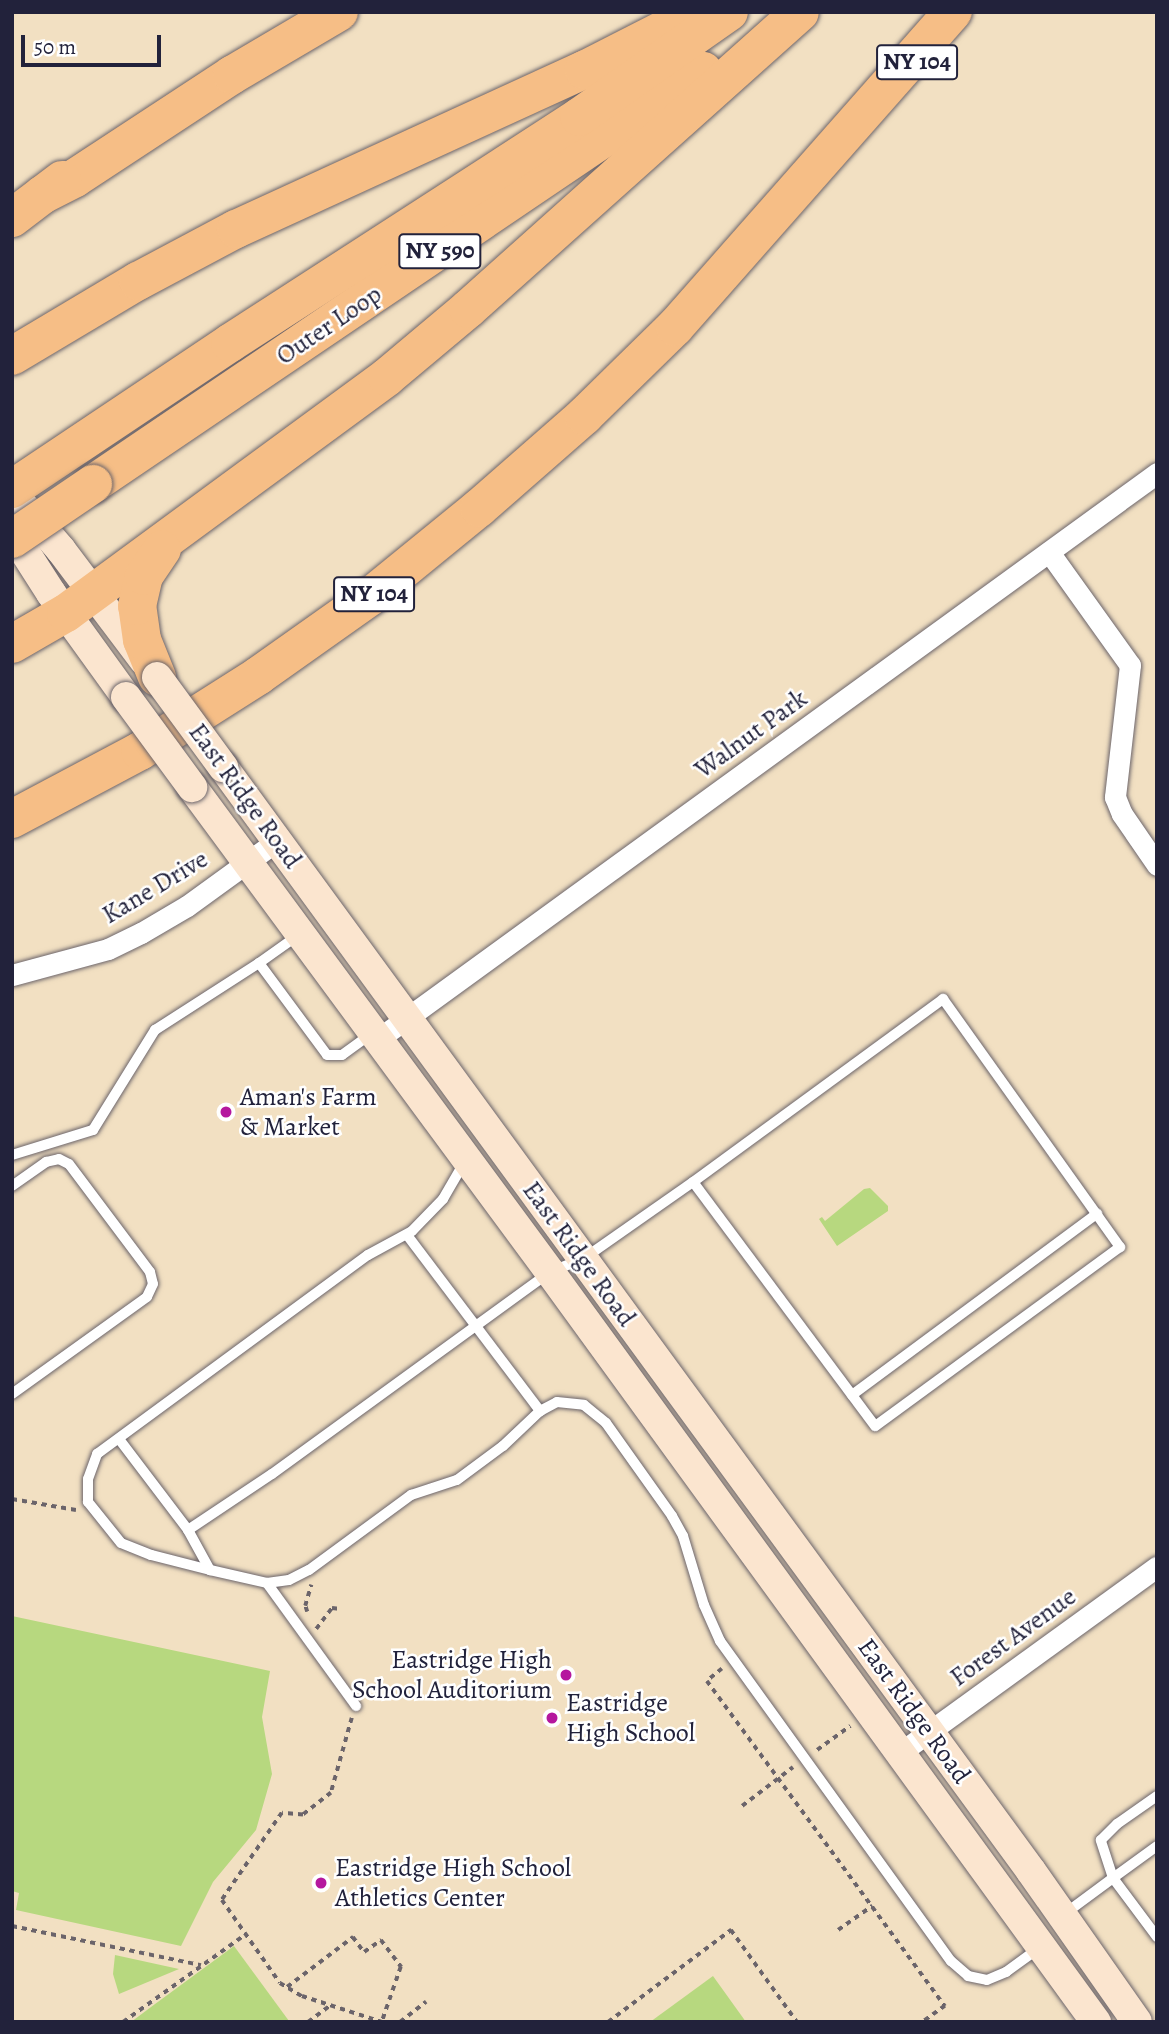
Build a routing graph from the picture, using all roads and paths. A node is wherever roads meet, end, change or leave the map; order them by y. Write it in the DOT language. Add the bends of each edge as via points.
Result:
graph roads {
  1 [pos="284,12"];
  2 [pos="339,12"];
  3 [pos="698,12"];
  4 [pos="729,12"];
  5 [pos="782,12"];
  6 [pos="800,12"];
  7 [pos="953,12"];
  8 [pos="965,12"];
  9 [pos="868,112"];
  10 [pos="42,195"];
  11 [pos="12,218"];
  12 [pos="12,356"];
  13 [pos="1157,473"];
  14 [pos="12,491"];
  15 [pos="12,532"];
  16 [pos="179,532"];
  17 [pos="12,539"];
  18 [pos="1049,552"];
  19 [pos="80,603"];
  20 [pos="12,644"];
  21 [pos="142,687"];
  22 [pos="12,818"];
  23 [pos="278,840"];
  24 [pos="247,863"];
  25 [pos="1157,864"];
  26 [pos="299,934"];
  27 [pos="259,963"];
  28 [pos="12,975"];
  29 [pos="407,1018"];
  30 [pos="375,1036"];
  31 [pos="12,1155"];
  32 [pos="466,1158"];
  33 [pos="693,1182"];
  34 [pos="12,1186"];
  35 [pos="1097,1214"];
  36 [pos="407,1235"];
  37 [pos="583,1259"];
  38 [pos="550,1272"];
  39 [pos="477,1324"];
  40 [pos="12,1394"];
  41 [pos="852,1395"];
  42 [pos="540,1411"];
  43 [pos="120,1438"];
  44 [pos="12,1499"];
  45 [pos="88,1502"];
  46 [pos="188,1530"];
  47 [pos="1157,1567"];
  48 [pos="210,1570"];
  49 [pos="321,1577"];
  50 [pos="267,1583"];
  51 [pos="311,1585"];
  52 [pos="284,1605"];
  53 [pos="341,1609"];
  54 [pos="309,1616"];
  55 [pos="313,1622"];
  56 [pos="318,1628"];
  57 [pos="306,1637"];
  58 [pos="716,1661"];
  59 [pos="356,1706"];
  60 [pos="929,1732"];
  61 [pos="901,1752"];
  62 [pos="1157,1796"];
  63 [pos="1157,1846"];
  64 [pos="1113,1878"];
  65 [pos="872,1906"];
  66 [pos="1063,1916"];
  67 [pos="12,1926"];
  68 [pos="838,1930"];
  69 [pos="246,1934"];
  70 [pos="1157,1937"];
  71 [pos="1041,1947"];
  72 [pos="201,1965"];
  73 [pos="287,1987"];
  74 [pos="426,2002"];
  75 [pos="330,2005"];
  76 [pos="123,2022"];
  77 [pos="308,2022"];
  78 [pos="382,2022"];
  79 [pos="400,2022"];
  80 [pos="608,2022"];
  81 [pos="797,2022"];
  82 [pos="923,2022"];
  83 [pos="1096,2022"];
  84 [pos="1137,2022"];
  1 -- 10 [label="highway"];
  2 -- 10 [label="highway"];
  3 -- 12 [label="highway" via="584,70 247,223"];
  4 -- 14 [label="highway, Outer Loop / NY 590" via="579,117"];
  5 -- 17 [label="highway, Outer Loop / NY 590, bridge" via="608,138"];
  6 -- 16 [label="highway" via="451,324 340,414"];
  7 -- 9 [label="highway"];
  8 -- 9 [label="highway, NY 104"];
  9 -- 22 [label="highway, NY 104" via="650,352 462,523 371,596 249,682 140,751"];
  10 -- 11 [label="highway"];
  13 -- 18 [label="street, Walnut Park"];
  14 -- 19 [label="main road, East Ridge Road"];
  15 -- 19 [label="main road, East Ridge Road"];
  16 -- 19 [label="highway"];
  16 -- 21 [label="highway" via="152,561 138,596"];
  18 -- 25 [label="street" via="1130,664 1115,797"];
  18 -- 29 [label="street, Walnut Park"];
  19 -- 20 [label="highway"];
  19 -- 21 [label="main road, East Ridge Road"];
  21 -- 23 [label="main road, East Ridge Road, bridge" via="223,767"];
  21 -- 24 [label="main road, East Ridge Road, bridge" via="192,787"];
  23 -- 24 [label="street, Kane Drive"];
  23 -- 29 [label="main road, East Ridge Road"];
  24 -- 26 [label="main road, East Ridge Road"];
  24 -- 28 [label="street, Kane Drive" via="187,906 125,941"];
  26 -- 27 [label="lane"];
  26 -- 30 [label="main road, East Ridge Road"];
  27 -- 30 [label="lane" via="327,1055 342,1055"];
  27 -- 31 [label="lane" via="155,1030 93,1130"];
  29 -- 30 [label="street, Walnut Park"];
  29 -- 37 [label="main road, East Ridge Road"];
  30 -- 32 [label="main road, East Ridge Road"];
  32 -- 36 [label="lane" via="443,1199"];
  32 -- 38 [label="main road, East Ridge Road"];
  33 -- 35 [label="lane" via="943,999"];
  33 -- 37 [label="lane"];
  33 -- 41 [label="lane"];
  34 -- 40 [label="lane" via="46,1162 59,1159 69,1164 150,1272 153,1284 147,1297"];
  35 -- 41 [label="lane"];
  35 -- 41 [label="lane" via="1120,1247 875,1426"];
  36 -- 39 [label="lane"];
  36 -- 43 [label="lane" via="368,1255"];
  37 -- 38 [label="lane"];
  37 -- 60 [label="main road, East Ridge Road"];
  38 -- 39 [label="lane"];
  38 -- 61 [label="main road, East Ridge Road"];
  39 -- 42 [label="lane"];
  39 -- 46 [label="lane"];
  42 -- 50 [label="lane" via="457,1480 411,1494 309,1570 289,1580"];
  42 -- 71 [label="lane" via="570,1401 584,1405 606,1423 683,1536 720,1641 951,1961 968,1976 987,1980"];
  43 -- 45 [label="lane" via="97,1454 88,1479"];
  43 -- 46 [label="lane"];
  44 -- 45 [label="path" via="79,1510"];
  45 -- 48 [label="lane" via="121,1543"];
  46 -- 48 [label="lane"];
  47 -- 60 [label="street, Forest Avenue"];
  48 -- 50 [label="lane"];
  49 -- 51 [label="path"];
  50 -- 52 [label="lane"];
  51 -- 52 [label="path"];
  51 -- 54 [label="path" via="305,1606"];
  52 -- 57 [label="lane"];
  53 -- 56 [label="path" via="332,1608"];
  55 -- 56 [label="path"];
  56 -- 57 [label="path"];
  57 -- 59 [label="lane"];
  58 -- 65 [label="path" via="723,1670 707,1681"];
  59 -- 69 [label="path" via="331,1793 303,1815 282,1813 222,1900"];
  60 -- 61 [label="street, Forest Avenue"];
  60 -- 66 [label="main road, East Ridge Road"];
  61 -- 71 [label="main road, East Ridge Road"];
  62 -- 64 [label="lane" via="1101,1840"];
  63 -- 64 [label="lane"];
  64 -- 66 [label="lane"];
  64 -- 70 [label="lane"];
  65 -- 68 [label="path"];
  65 -- 82 [label="path" via="945,2006"];
  66 -- 84 [label="main road, East Ridge Road"];
  67 -- 72 [label="path"];
  69 -- 72 [label="path"];
  69 -- 73 [label="path"];
  71 -- 83 [label="main road, East Ridge Road"];
  72 -- 76 [label="path"];
  73 -- 75 [label="path"];
  73 -- 78 [label="path" via="353,1937 364,1952 381,1940 401,1967"];
  74 -- 79 [label="path"];
  75 -- 77 [label="path"];
  75 -- 78 [label="path"];
  80 -- 81 [label="path" via="731,1930"];
}
